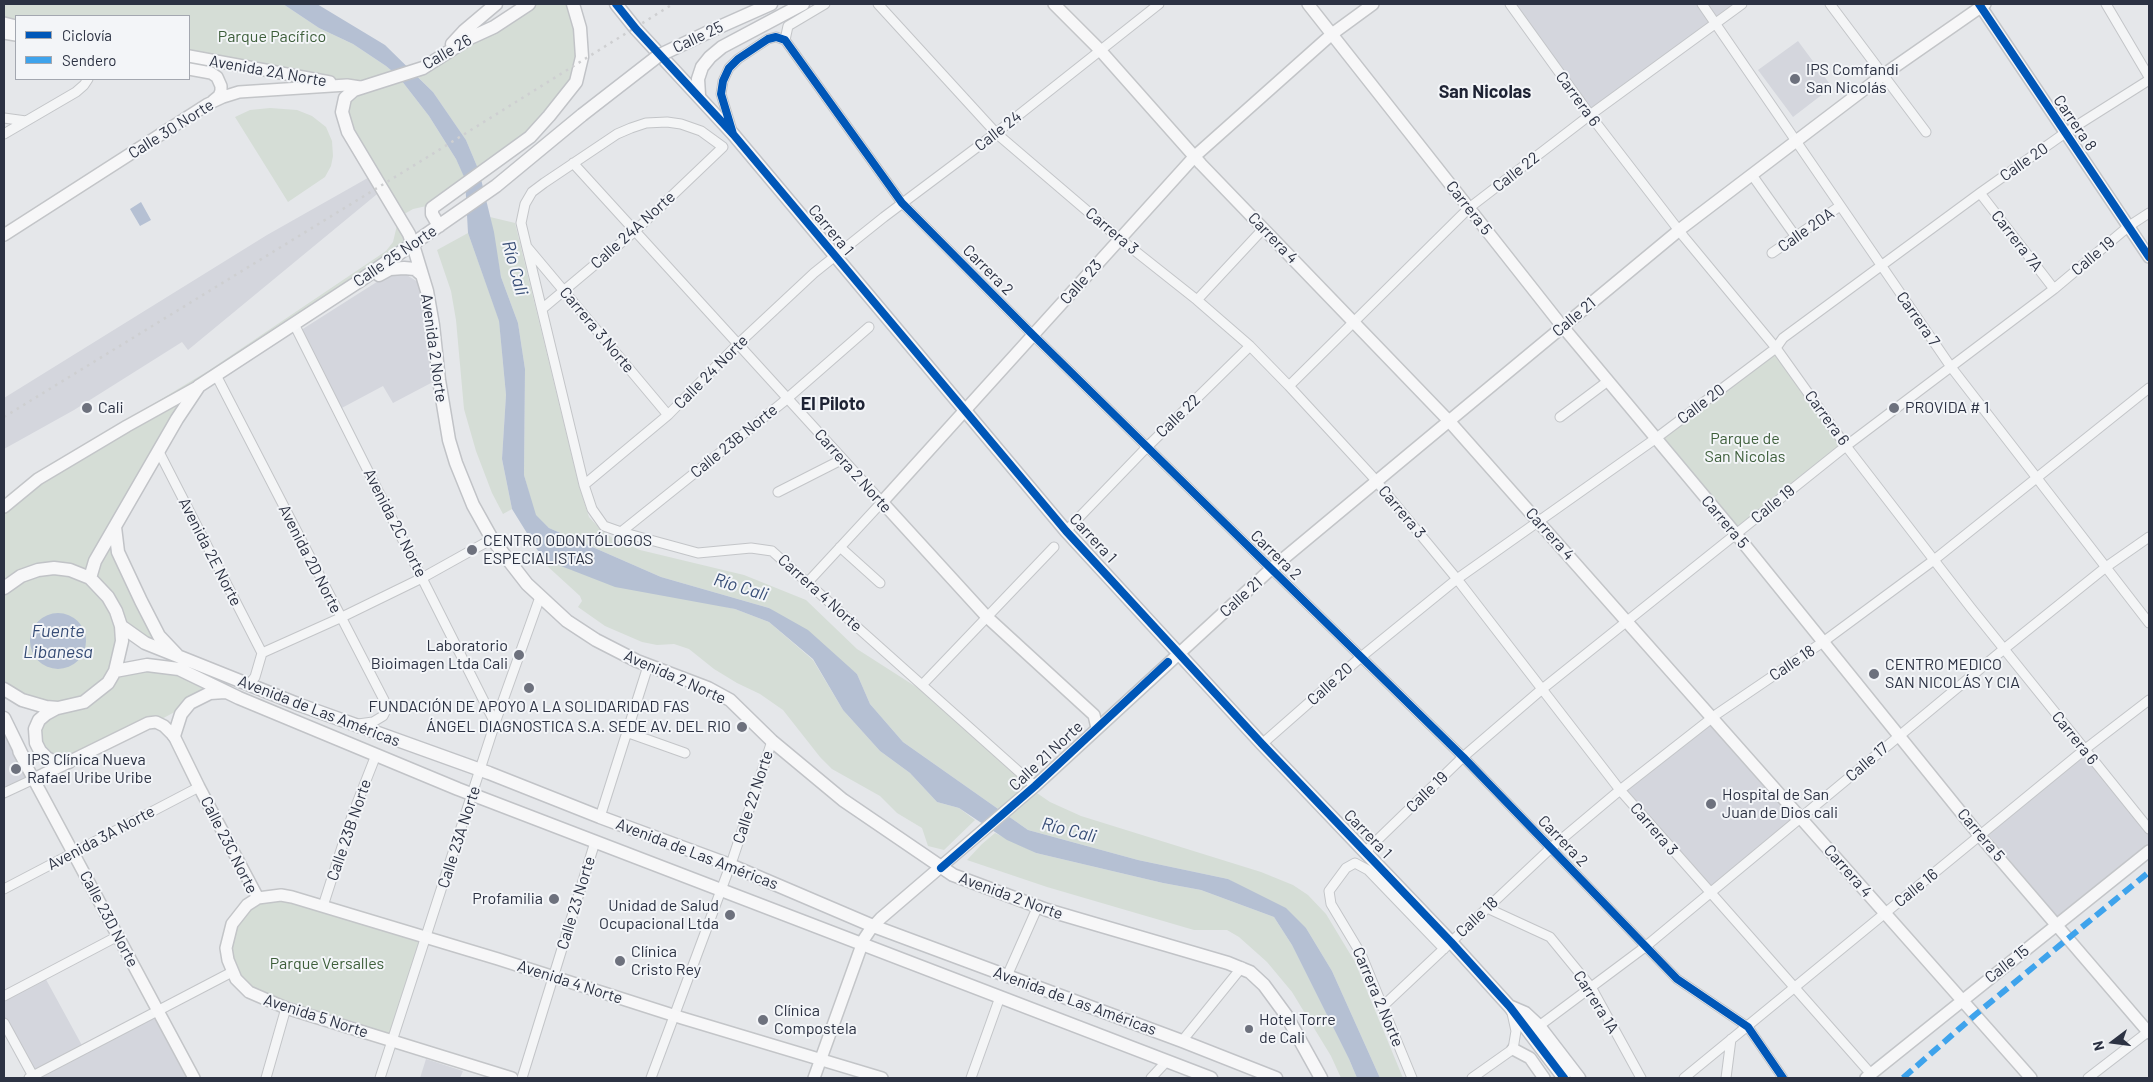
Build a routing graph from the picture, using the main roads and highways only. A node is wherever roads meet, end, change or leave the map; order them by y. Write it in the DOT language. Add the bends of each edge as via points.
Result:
graph roads {
  1 [pos="496,4"];
  2 [pos="529,4"];
  3 [pos="573,4"];
  4 [pos="616,4"];
  5 [pos="771,4"];
  6 [pos="803,4"];
  7 [pos="1054,4"];
  8 [pos="1308,4"];
  9 [pos="1373,4"];
  10 [pos="1981,5"];
  11 [pos="1332,34"];
  12 [pos="190,56"];
  13 [pos="442,56"];
  14 [pos="190,69"];
  15 [pos="347,85"];
  16 [pos="360,87"];
  17 [pos="699,95"];
  18 [pos="208,104"];
  19 [pos="582,114"];
  20 [pos="1194,156"];
  21 [pos="441,225"];
  22 [pos="4,235"];
  23 [pos="413,244"];
  24 [pos="2149,256"];
  25 [pos="422,275"];
  26 [pos="358,282"];
  27 [pos="1563,326"];
  28 [pos="199,386"];
  29 [pos="964,411"];
  30 [pos="1449,421"];
  31 [pos="882,502"];
  32 [pos="4,507"];
  33 [pos="115,527"];
  34 [pos="90,578"];
  35 [pos="4,588"];
  36 [pos="121,626"];
  37 [pos="1180,652"];
  38 [pos="181,658"];
  39 [pos="116,671"];
  40 [pos="4,689"];
  41 [pos="226,692"];
  42 [pos="58,708"];
  43 [pos="1094,715"];
  44 [pos="1111,715"];
  45 [pos="4,718"];
  46 [pos="1097,728"];
  47 [pos="4,729"];
  48 [pos="174,736"];
  49 [pos="24,759"];
  50 [pos="69,762"];
  51 [pos="34,779"];
  52 [pos="2149,851"];
  53 [pos="941,868"];
  54 [pos="258,898"];
  55 [pos="2057,925"];
  56 [pos="873,926"];
  57 [pos="862,945"];
  58 [pos="232,972"];
  59 [pos="1962,1000"];
  60 [pos="1536,1031"];
  61 [pos="2149,1032"];
  62 [pos="1513,1049"];
  63 [pos="821,1060"];
  64 [pos="1869,1076"];
  65 [pos="194,1078"];
  66 [pos="512,1078"];
  67 [pos="814,1078"];
  68 [pos="882,1078"];
  69 [pos="1211,1078"];
  70 [pos="1276,1078"];
  71 [pos="1320,1078"];
  72 [pos="1544,1078"];
  73 [pos="1564,1078"];
  74 [pos="1579,1078"];
  75 [pos="2030,1078"];
  1 -- 13 [label="main road" via="464,31"];
  2 -- 13 [label="main road, Calle 26"];
  3 -- 21 [label="main road" via="580,28 581,66 576,82 530,136 432,208 432,214"];
  4 -- 17 [label="main road, Carrera 1"];
  5 -- 19 [label="main road, Calle 25, bridge" via="658,56"];
  6 -- 17 [label="main road" via="722,47 710,57 698,79"];
  7 -- 20 [label="main road, Carrera 4" via="1100,49"];
  8 -- 11 [label="main road, Carrera 5"];
  9 -- 11 [label="main road, Calle 23"];
  10 -- 24 [label="main road, Carrera 8"];
  10 -- 27 [label="main road, Calle 21" via="1678,231"];
  11 -- 20 [label="main road, Calle 23"];
  11 -- 27 [label="main road, Carrera 5"];
  12 -- 15 [label="main road, Avenida 2A Norte"];
  13 -- 16 [label="main road, Calle 26" via="423,68"];
  14 -- 18 [label="main road, Avenida 2A Norte" via="211,73 220,81 219,96"];
  15 -- 16 [label="main road, Calle 30 Norte"];
  15 -- 18 [label="main road, Calle 30 Norte" via="240,92"];
  16 -- 23 [label="main road, Avenida 2 Norte" via="346,98 342,112 344,123"];
  17 -- 29 [label="main road, Carrera 1"];
  18 -- 22 [label="main road, Calle 30 Norte"];
  19 -- 21 [label="main road, Calle 25 Norte" via="496,186"];
  20 -- 29 [label="main road, Calle 23"];
  20 -- 30 [label="main road, Carrera 4"];
  21 -- 23 [label="main road, Calle 25 Norte"];
  23 -- 25 [label="main road, Avenida 2 Norte"];
  23 -- 26 [label="main road, Calle 25 Norte"];
  25 -- 26 [label="main road" via="415,270 400,268"];
  25 -- 53 [label="main road, Avenida 2 Norte" via="434,324 439,380 456,464 492,539 516,572 567,621 596,640 730,700 772,741 843,800"];
  26 -- 28 [label="main road, Calle 25 Norte"];
  27 -- 30 [label="main road, Calle 21"];
  27 -- 55 [label="main road, Carrera 5" via="1980,836"];
  28 -- 32 [label="main road, Calle 25 Norte" via="38,479"];
  28 -- 33 [label="main road, Calle 25 Norte"];
  29 -- 31 [label="main road, Calle 23"];
  29 -- 37 [label="main road, Carrera 1" via="1066,531"];
  30 -- 37 [label="main road, Calle 21" via="1271,569"];
  30 -- 59 [label="main road, Carrera 4"];
  31 -- 43 [label="main road, Carrera 2 Norte" via="986,616"];
  33 -- 34 [label="main road, Calle 25 Norte" via="95,560"];
  33 -- 38 [label="main road" via="118,552 141,601 159,636"];
  34 -- 35 [label="main road" via="54,568 21,576"];
  34 -- 36 [label="main road" via="108,597"];
  36 -- 38 [label="main road, Avenida de Las Américas" via="145,644"];
  36 -- 39 [label="main road" via="122,644"];
  37 -- 44 [label="main road, Calle 21 Norte"];
  37 -- 60 [label="main road, Carrera 1" via="1262,744 1366,851 1448,945"];
  38 -- 56 [label="main road, Avenida de Las Américas" via="730,865"];
  39 -- 41 [label="main road, Avenida de Las Américas" via="147,665 168,666"];
  39 -- 42 [label="main road" via="92,697"];
  40 -- 42 [label="main road" via="34,705"];
  41 -- 48 [label="main road" via="210,693 190,703 179,718"];
  41 -- 57 [label="main road, Avenida de Las Américas" via="473,794"];
  42 -- 50 [label="main road" via="39,720 36,743 47,758 55,762"];
  43 -- 44 [label="main road"];
  43 -- 46 [label="main road"];
  44 -- 46 [label="main road, Calle 21 Norte"];
  45 -- 49 [label="main road"];
  46 -- 53 [label="main road, Calle 21 Norte"];
  47 -- 49 [label="main road, Calle 23D Norte"];
  48 -- 50 [label="main road, Calle 23C Norte" via="156,722 140,726"];
  48 -- 54 [label="main road, Calle 23C Norte"];
  49 -- 51 [label="main road, Calle 23D Norte"];
  50 -- 51 [label="main road"];
  51 -- 65 [label="main road, Calle 23D Norte"];
  52 -- 55 [label="main road, Calle 15"];
  53 -- 56 [label="main road, Calle 21 Norte"];
  53 -- 71 [label="main road, Avenida 2 Norte" via="1038,906 1242,968 1264,986 1280,1008"];
  54 -- 58 [label="main road, Calle 23C Norte" via="238,914 230,930 226,948"];
  54 -- 63 [label="main road, Avenida 4 Norte" via="281,894 323,906"];
  55 -- 59 [label="main road, Calle 15"];
  55 -- 61 [label="main road, Carrera 5"];
  56 -- 57 [label="main road, Calle 21 Norte"];
  56 -- 70 [label="main road, Avenida de Las Américas"];
  57 -- 63 [label="main road, Calle 21 Norte"];
  57 -- 69 [label="main road, Avenida de Las Américas"];
  58 -- 66 [label="main road, Avenida 5 Norte" via="249,992 286,1008"];
  59 -- 64 [label="main road, Calle 15"];
  59 -- 75 [label="main road, Carrera 4"];
  60 -- 73 [label="main road, Carrera 1"];
  60 -- 74 [label="main road"];
  62 -- 72 [label="main road" via="1530,1058"];
  63 -- 67 [label="main road, Calle 21 Norte"];
  63 -- 68 [label="main road, Avenida 4 Norte"];
}
